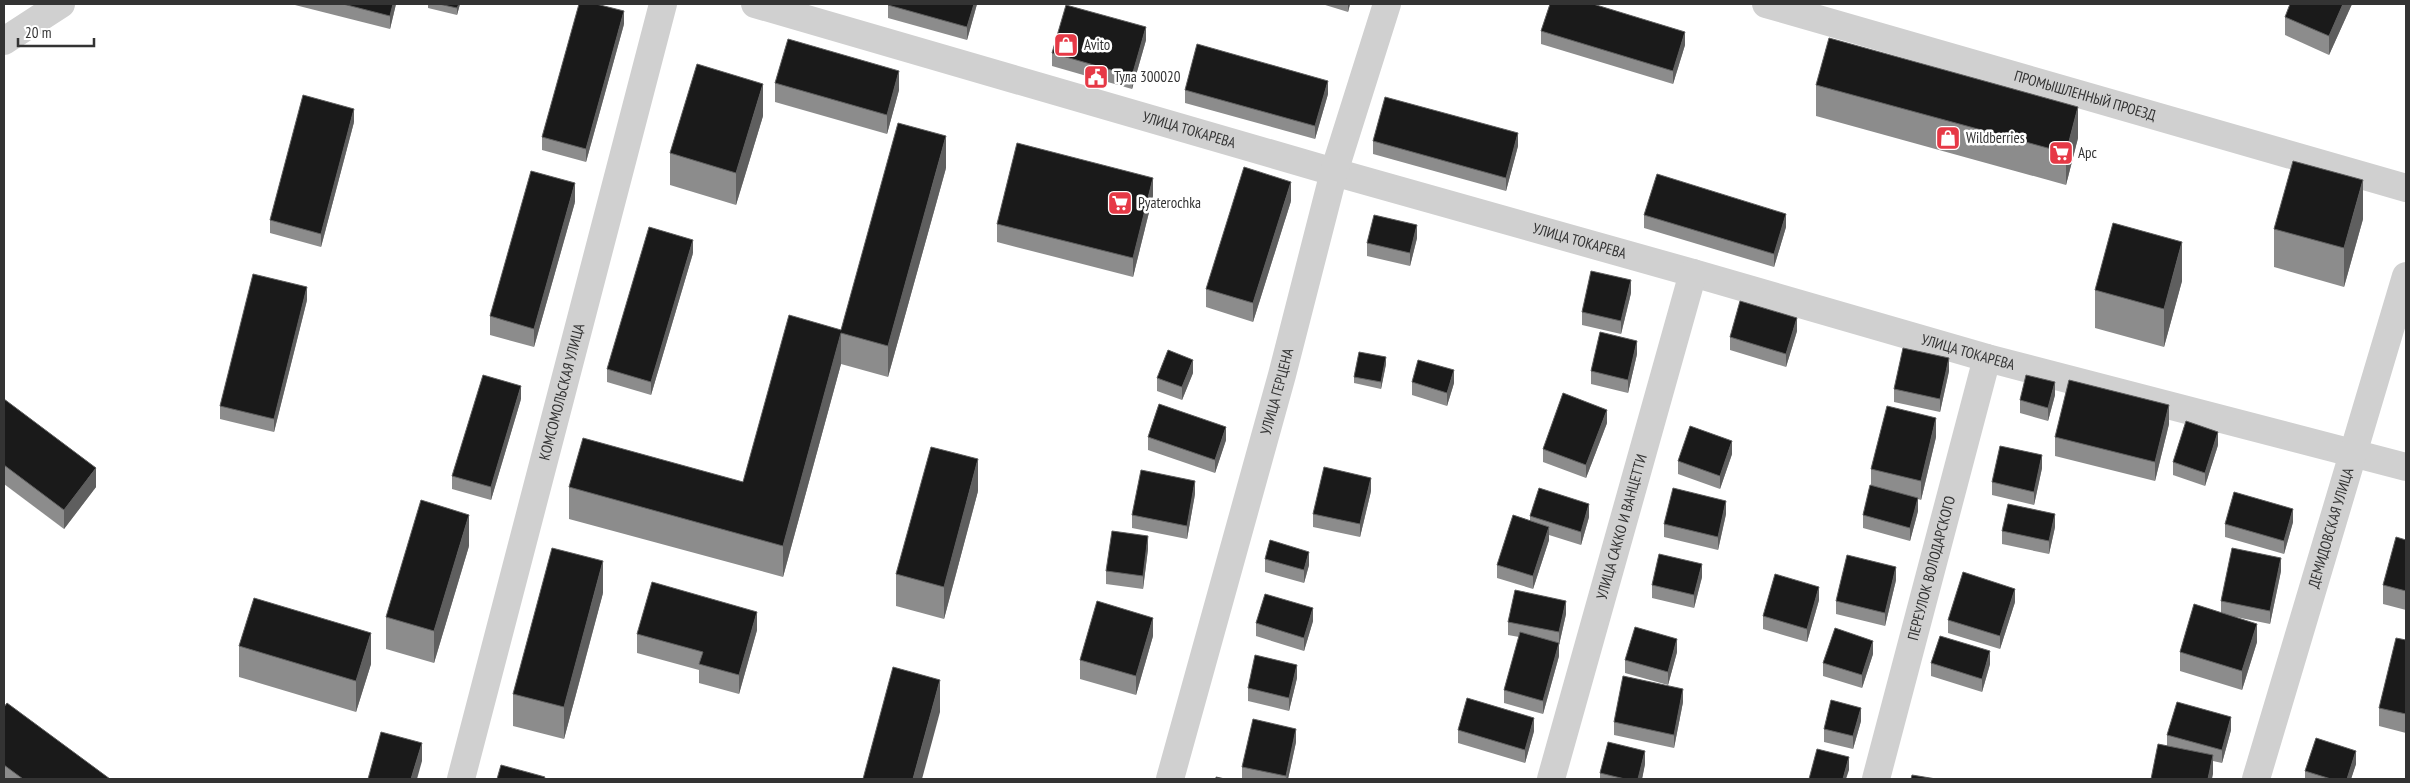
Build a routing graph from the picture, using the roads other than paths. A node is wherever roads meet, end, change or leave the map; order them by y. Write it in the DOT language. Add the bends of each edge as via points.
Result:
graph roads {
  1 [pos="61,4"];
  2 [pos="663,4"];
  3 [pos="755,4"];
  4 [pos="1387,4"];
  5 [pos="1766,4"];
  6 [pos="4,42"];
  7 [pos="1334,172"];
  8 [pos="2406,188"];
  9 [pos="1693,272"];
  10 [pos="2406,276"];
  11 [pos="1987,358"];
  12 [pos="2353,454"];
  13 [pos="2406,468"];
  14 [pos="461,779"];
  15 [pos="1170,779"];
  16 [pos="1551,779"];
  17 [pos="1876,779"];
  18 [pos="2256,779"];
  1 -- 6 [label="street"];
  2 -- 14 [label="street, КОМСОМОЛЬСКАЯ УЛИЦА"];
  3 -- 7 [label="street, УЛИЦА ТОКАРЕВА"];
  4 -- 7 [label="street, УЛИЦА ГЕРЦЕНА"];
  5 -- 8 [label="street, ПРОМЫШЛЕННЫЙ ПРОЕЗД"];
  7 -- 9 [label="street, УЛИЦА ТОКАРЕВА"];
  7 -- 15 [label="street, УЛИЦА ГЕРЦЕНА" via="1282,375"];
  9 -- 11 [label="street, УЛИЦА ТОКАРЕВА"];
  9 -- 16 [label="street, УЛИЦА САККО И ВАНЦЕТТИ"];
  10 -- 12 [label="street, ДЕМИДОВСКАЯ УЛИЦА"];
  11 -- 12 [label="street, УЛИЦА ТОКАРЕВА"];
  11 -- 17 [label="street, ПЕРЕУЛОК ВОЛОДАРСКОГО"];
  12 -- 13 [label="street, УЛИЦА ТОКАРЕВА"];
  12 -- 18 [label="street, ДЕМИДОВСКАЯ УЛИЦА"];
}
